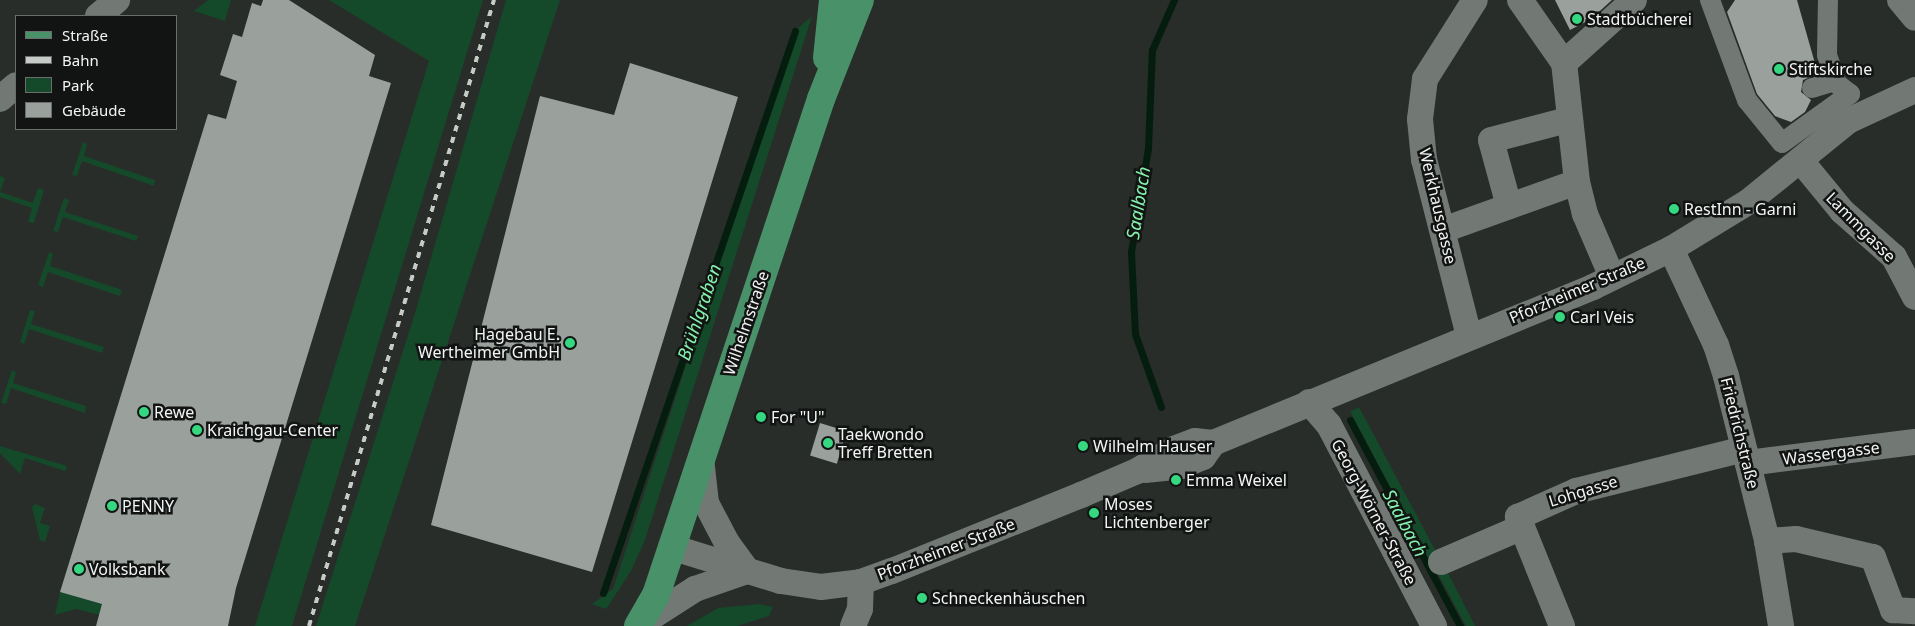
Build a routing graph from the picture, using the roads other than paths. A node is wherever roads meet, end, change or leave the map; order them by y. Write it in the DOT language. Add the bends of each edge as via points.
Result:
graph roads {
  1 [pos="117,0"];
  2 [pos="833,0"];
  3 [pos="860,0"];
  4 [pos="1475,0"];
  5 [pos="1520,0"];
  6 [pos="1634,0"];
  7 [pos="1710,0"];
  8 [pos="1828,0"];
  9 [pos="1900,0"];
  10 [pos="99,15"];
  11 [pos="1915,18"];
  12 [pos="1564,63"];
  13 [pos="1835,81"];
  14 [pos="15,86"];
  15 [pos="1812,88"];
  16 [pos="1915,90"];
  17 [pos="0,99"];
  18 [pos="821,99"];
  19 [pos="1567,120"];
  20 [pos="1801,161"];
  21 [pos="1577,182"];
  22 [pos="1509,206"];
  23 [pos="1443,230"];
  24 [pos="1671,249"];
  25 [pos="1612,277"];
  26 [pos="1915,297"];
  27 [pos="1469,336"];
  28 [pos="1309,402"];
  29 [pos="1915,442"];
  30 [pos="1746,456"];
  31 [pos="700,458"];
  32 [pos="1520,528"];
  33 [pos="1767,541"];
  34 [pos="671,547"];
  35 [pos="1441,562"];
  36 [pos="747,571"];
  37 [pos="861,582"];
  38 [pos="1915,611"];
  39 [pos="638,626"];
  40 [pos="853,626"];
  41 [pos="1434,626"];
  42 [pos="1562,626"];
  43 [pos="1781,626"];
  1 -- 10 [label="street"];
  2 -- 18 [label="main road, Wilhelmstraße"];
  3 -- 18 [label="main road, Wilhelmstraße"];
  4 -- 23 [label="street, Werkhausgasse" via="1425,80 1420,119 1424,160"];
  5 -- 12 [label="street"];
  6 -- 12 [label="street"];
  7 -- 13 [label="street" via="1747,100 1782,143 1850,94"];
  8 -- 13 [label="street" via="1827,55"];
  9 -- 11 [label="street"];
  12 -- 19 [label="street"];
  13 -- 15 [label="street"];
  14 -- 17 [label="street"];
  16 -- 20 [label="street, Pforzheimer Straße" via="1848,121"];
  18 -- 31 [label="main road, Wilhelmstraße"];
  19 -- 21 [label="street"];
  19 -- 22 [label="street" via="1491,140"];
  20 -- 24 [label="street, Pforzheimer Straße" via="1748,202"];
  20 -- 26 [label="street, Lammgasse" via="1842,212 1894,256"];
  21 -- 22 [label="street"];
  21 -- 25 [label="street" via="1585,214"];
  22 -- 23 [label="street"];
  23 -- 27 [label="street, Werkhausgasse"];
  24 -- 25 [label="street, Pforzheimer Straße"];
  24 -- 30 [label="street, Friedrichstraße" via="1716,345"];
  25 -- 27 [label="street, Pforzheimer Straße"];
  27 -- 28 [label="street, Pforzheimer Straße" via="1326,399"];
  28 -- 37 [label="street, Pforzheimer Straße" via="1213,443 1203,457 1181,466 1137,471 1002,528"];
  28 -- 41 [label="street, Georg-Wörner-Straße" via="1329,426"];
  29 -- 30 [label="street, Wassergasse"];
  30 -- 32 [label="street, Lohgasse" via="1576,490 1526,510 1518,517"];
  30 -- 33 [label="street, Friedrichstraße"];
  31 -- 34 [label="main road, Wilhelmstraße"];
  31 -- 36 [label="street" via="709,510"];
  32 -- 35 [label="street"];
  32 -- 42 [label="street"];
  33 -- 38 [label="street" via="1796,539 1873,557 1893,610"];
  33 -- 43 [label="street, Friedrichstraße"];
  34 -- 36 [label="street, Pforzheimer Straße"];
  34 -- 39 [label="main road" via="656,595"];
  36 -- 37 [label="street, Pforzheimer Straße" via="781,581 821,587"];
  36 -- 39 [label="street" via="695,588"];
  37 -- 40 [label="street" via="860,609"];
}
